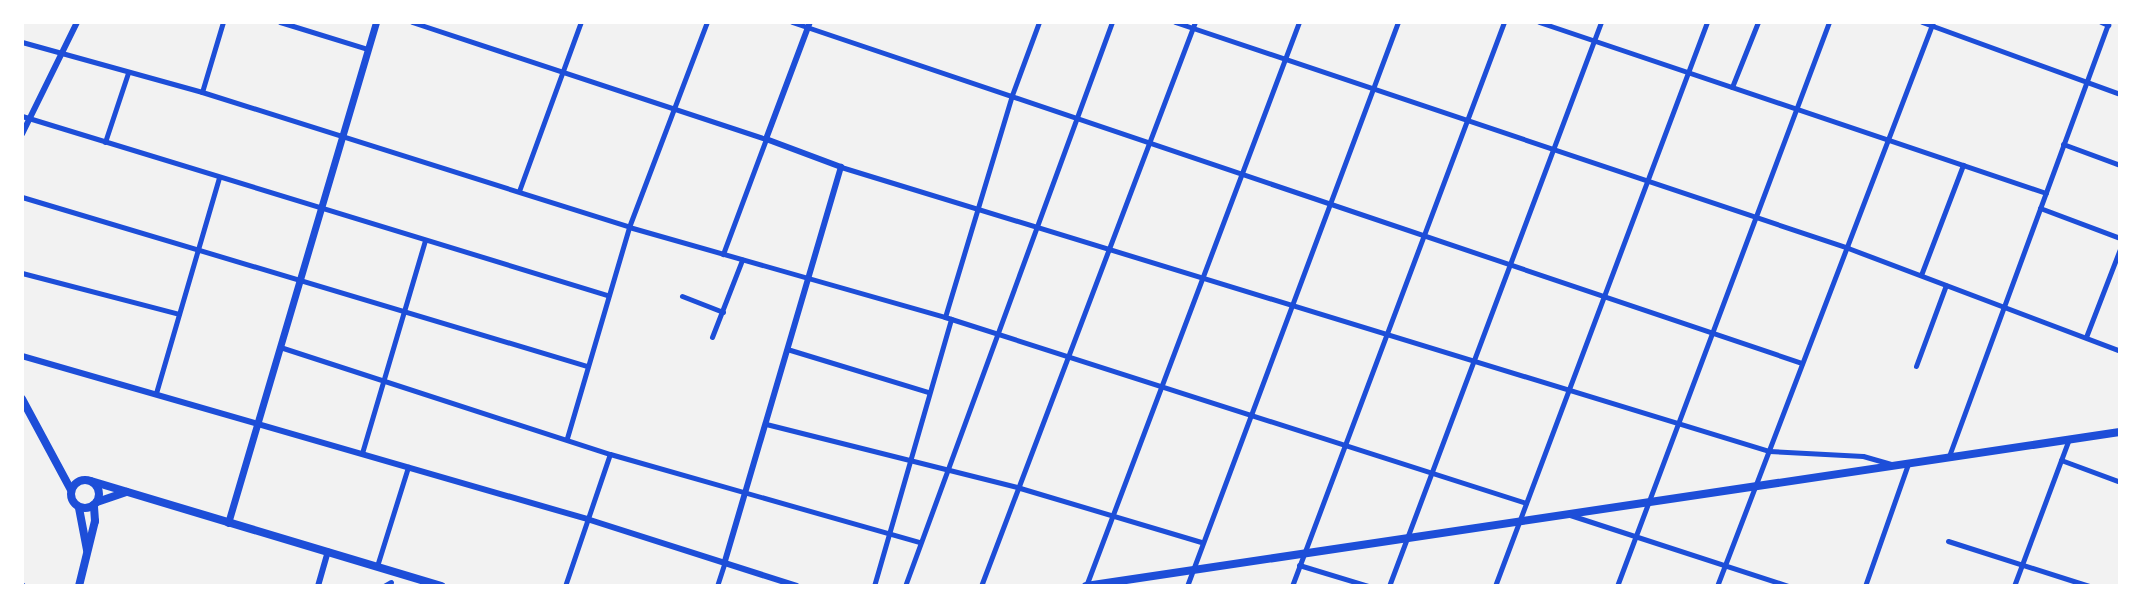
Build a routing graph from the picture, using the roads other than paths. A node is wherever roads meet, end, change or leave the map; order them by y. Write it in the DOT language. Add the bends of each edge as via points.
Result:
graph roads {
  1 [pos="77,22"];
  2 [pos="223,22"];
  3 [pos="280,22"];
  4 [pos="376,22"];
  5 [pos="412,22"];
  6 [pos="581,22"];
  7 [pos="707,22"];
  8 [pos="792,22"];
  9 [pos="1039,22"];
  10 [pos="1112,22"];
  11 [pos="1175,22"];
  12 [pos="1299,22"];
  13 [pos="1398,22"];
  14 [pos="1504,22"];
  15 [pos="1539,22"];
  16 [pos="1601,22"];
  17 [pos="1707,22"];
  18 [pos="1758,22"];
  19 [pos="1829,22"];
  20 [pos="1922,22"];
  21 [pos="2101,22"];
  22 [pos="2109,23"];
  23 [pos="1933,24"];
  24 [pos="809,25"];
  25 [pos="1194,25"];
  26 [pos="1594,40"];
  27 [pos="22,42"];
  28 [pos="368,49"];
  29 [pos="64,56"];
  30 [pos="1285,58"];
  31 [pos="563,71"];
  32 [pos="1688,72"];
  33 [pos="128,73"];
  34 [pos="2087,81"];
  35 [pos="1732,87"];
  36 [pos="1374,88"];
  37 [pos="202,92"];
  38 [pos="2120,94"];
  39 [pos="1012,95"];
  40 [pos="1796,109"];
  41 [pos="673,112"];
  42 [pos="22,116"];
  43 [pos="1076,117"];
  44 [pos="32,119"];
  45 [pos="1467,119"];
  46 [pos="22,134"];
  47 [pos="341,139"];
  48 [pos="766,139"];
  49 [pos="1888,140"];
  50 [pos="105,142"];
  51 [pos="1149,142"];
  52 [pos="2063,144"];
  53 [pos="1554,147"];
  54 [pos="1963,165"];
  55 [pos="2120,165"];
  56 [pos="841,167"];
  57 [pos="1242,173"];
  58 [pos="219,178"];
  59 [pos="1648,179"];
  60 [pos="519,191"];
  61 [pos="2046,193"];
  62 [pos="22,197"];
  63 [pos="1332,204"];
  64 [pos="320,207"];
  65 [pos="2040,208"];
  66 [pos="976,211"];
  67 [pos="1756,217"];
  68 [pos="629,227"];
  69 [pos="1034,228"];
  70 [pos="1424,235"];
  71 [pos="2120,238"];
  72 [pos="425,240"];
  73 [pos="1848,248"];
  74 [pos="199,249"];
  75 [pos="2120,249"];
  76 [pos="1106,250"];
  77 [pos="723,254"];
  78 [pos="742,260"];
  79 [pos="1510,264"];
  80 [pos="22,273"];
  81 [pos="1921,275"];
  82 [pos="808,279"];
  83 [pos="1202,279"];
  84 [pos="299,281"];
  85 [pos="1946,285"];
  86 [pos="607,295"];
  87 [pos="682,296"];
  88 [pos="1604,296"];
  89 [pos="2003,305"];
  90 [pos="1292,306"];
  91 [pos="723,312"];
  92 [pos="179,314"];
  93 [pos="403,314"];
  94 [pos="948,318"];
  95 [pos="1712,333"];
  96 [pos="997,334"];
  97 [pos="1386,335"];
  98 [pos="712,337"];
  99 [pos="2086,337"];
  100 [pos="280,347"];
  101 [pos="787,349"];
  102 [pos="2120,351"];
  103 [pos="22,356"];
  104 [pos="1068,356"];
  105 [pos="1473,361"];
  106 [pos="1802,363"];
  107 [pos="587,366"];
  108 [pos="1916,366"];
  109 [pos="384,379"];
  110 [pos="1161,386"];
  111 [pos="1568,390"];
  112 [pos="928,392"];
  113 [pos="156,393"];
  114 [pos="22,399"];
  115 [pos="1250,415"];
  116 [pos="258,422"];
  117 [pos="1678,423"];
  118 [pos="766,424"];
  119 [pos="2120,432"];
  120 [pos="567,438"];
  121 [pos="2069,438"];
  122 [pos="1345,445"];
  123 [pos="1769,451"];
  124 [pos="362,453"];
  125 [pos="610,454"];
  126 [pos="1949,457"];
  127 [pos="2061,460"];
  128 [pos="908,461"];
  129 [pos="1908,463"];
  130 [pos="1896,465"];
  131 [pos="408,466"];
  132 [pos="64,469"];
  133 [pos="948,469"];
  134 [pos="1432,473"];
  135 [pos="79,481"];
  136 [pos="91,481"];
  137 [pos="2120,482"];
  138 [pos="1756,486"];
  139 [pos="1020,488"];
  140 [pos="71,490"];
  141 [pos="126,492"];
  142 [pos="743,494"];
  143 [pos="1649,501"];
  144 [pos="1526,503"];
  145 [pos="96,504"];
  146 [pos="79,508"];
  147 [pos="1113,514"];
  148 [pos="1565,514"];
  149 [pos="587,519"];
  150 [pos="1519,521"];
  151 [pos="228,523"];
  152 [pos="887,534"];
  153 [pos="1408,536"];
  154 [pos="1635,536"];
  155 [pos="1948,541"];
  156 [pos="919,542"];
  157 [pos="1201,542"];
  158 [pos="328,550"];
  159 [pos="87,551"];
  160 [pos="1305,552"];
  161 [pos="725,561"];
  162 [pos="2022,564"];
  163 [pos="1299,565"];
  164 [pos="1725,565"];
  165 [pos="377,566"];
  166 [pos="1194,568"];
  167 [pos="391,582"];
  168 [pos="79,586"];
  169 [pos="318,586"];
  170 [pos="384,586"];
  171 [pos="442,586"];
  172 [pos="565,586"];
  173 [pos="717,586"];
  174 [pos="797,586"];
  175 [pos="874,586"];
  176 [pos="905,586"];
  177 [pos="981,586"];
  178 [pos="1086,586"];
  179 [pos="1187,586"];
  180 [pos="1292,586"];
  181 [pos="1368,586"];
  182 [pos="1389,586"];
  183 [pos="1495,586"];
  184 [pos="1617,586"];
  185 [pos="1717,586"];
  186 [pos="1788,586"];
  187 [pos="1865,586"];
  188 [pos="2014,586"];
  189 [pos="2089,586"];
  1 -- 29 [label="street"];
  2 -- 37 [label="street"];
  3 -- 28 [label="street"];
  4 -- 28 [label="main road"];
  5 -- 31 [label="street"];
  6 -- 31 [label="street"];
  7 -- 41 [label="street"];
  8 -- 24 [label="street"];
  9 -- 39 [label="street"];
  10 -- 43 [label="street"];
  11 -- 25 [label="street"];
  12 -- 30 [label="street"];
  13 -- 36 [label="street"];
  14 -- 45 [label="street"];
  15 -- 26 [label="street"];
  16 -- 26 [label="street"];
  17 -- 32 [label="street"];
  18 -- 35 [label="street"];
  19 -- 40 [label="street"];
  20 -- 23 [label="street"];
  21 -- 22 [label="street"];
  22 -- 34 [label="street"];
  23 -- 34 [label="street"];
  23 -- 49 [label="street"];
  24 -- 39 [label="street"];
  24 -- 48 [label="street"];
  25 -- 30 [label="street"];
  25 -- 51 [label="street"];
  26 -- 32 [label="street"];
  26 -- 53 [label="street"];
  27 -- 29 [label="street"];
  28 -- 47 [label="main road"];
  29 -- 33 [label="street"];
  29 -- 44 [label="street"];
  30 -- 36 [label="street"];
  30 -- 57 [label="street"];
  31 -- 41 [label="street"];
  31 -- 60 [label="street"];
  32 -- 35 [label="street"];
  32 -- 59 [label="street"];
  33 -- 37 [label="street"];
  33 -- 50 [label="street"];
  34 -- 38 [label="street"];
  34 -- 52 [label="street"];
  35 -- 40 [label="street"];
  36 -- 45 [label="street"];
  36 -- 63 [label="street"];
  37 -- 47 [label="street"];
  39 -- 43 [label="street"];
  39 -- 66 [label="street"];
  40 -- 49 [label="street"];
  40 -- 67 [label="street"];
  41 -- 48 [label="street"];
  41 -- 68 [label="street"];
  42 -- 44 [label="street"];
  43 -- 51 [label="street"];
  43 -- 69 [label="street"];
  44 -- 46 [label="street"];
  44 -- 50 [label="street"];
  45 -- 53 [label="street"];
  45 -- 70 [label="street"];
  47 -- 60 [label="street"];
  47 -- 64 [label="main road"];
  48 -- 56 [label="street"];
  48 -- 77 [label="street"];
  49 -- 54 [label="street"];
  49 -- 73 [label="street"];
  50 -- 58 [label="street"];
  51 -- 57 [label="street"];
  51 -- 76 [label="street"];
  52 -- 55 [label="street"];
  52 -- 61 [label="street"];
  53 -- 59 [label="street"];
  53 -- 79 [label="street"];
  54 -- 61 [label="street"];
  54 -- 81 [label="street"];
  56 -- 66 [label="street"];
  56 -- 82 [label="street"];
  57 -- 63 [label="street"];
  57 -- 83 [label="street"];
  58 -- 64 [label="street"];
  58 -- 74 [label="street"];
  59 -- 67 [label="street"];
  59 -- 88 [label="street"];
  60 -- 68 [label="street"];
  61 -- 65 [label="street"];
  62 -- 74 [label="street"];
  63 -- 70 [label="street"];
  63 -- 90 [label="street"];
  64 -- 72 [label="street"];
  64 -- 84 [label="main road"];
  65 -- 71 [label="street"];
  65 -- 89 [label="street"];
  66 -- 69 [label="street"];
  66 -- 94 [label="street"];
  67 -- 73 [label="street"];
  67 -- 95 [label="street"];
  68 -- 77 [label="street"];
  68 -- 86 [label="street"];
  69 -- 76 [label="street"];
  69 -- 96 [label="street"];
  70 -- 79 [label="street"];
  70 -- 97 [label="street"];
  72 -- 86 [label="street"];
  72 -- 93 [label="street"];
  73 -- 81 [label="street"];
  73 -- 106 [label="street"];
  74 -- 84 [label="street"];
  74 -- 92 [label="street"];
  75 -- 99 [label="street"];
  76 -- 83 [label="street"];
  76 -- 104 [label="street"];
  77 -- 78 [label="street"];
  78 -- 82 [label="street"];
  78 -- 91 [label="street"];
  79 -- 88 [label="street"];
  79 -- 105 [label="street"];
  80 -- 92 [label="street"];
  81 -- 85 [label="street"];
  82 -- 94 [label="street"];
  82 -- 101 [label="street"];
  83 -- 90 [label="street"];
  83 -- 110 [label="street"];
  84 -- 93 [label="street"];
  84 -- 100 [label="main road"];
  85 -- 89 [label="street"];
  85 -- 108 [label="street"];
  86 -- 107 [label="street"];
  87 -- 91 [label="street"];
  88 -- 95 [label="street"];
  88 -- 111 [label="street"];
  89 -- 99 [label="street"];
  89 -- 126 [label="street"];
  90 -- 97 [label="street"];
  90 -- 115 [label="street"];
  91 -- 98 [label="street"];
  92 -- 113 [label="street"];
  93 -- 107 [label="street"];
  93 -- 109 [label="street"];
  94 -- 96 [label="street"];
  94 -- 112 [label="street"];
  95 -- 106 [label="street"];
  95 -- 117 [label="street"];
  96 -- 104 [label="street"];
  96 -- 133 [label="street"];
  97 -- 105 [label="street"];
  97 -- 122 [label="street"];
  99 -- 102 [label="street"];
  100 -- 109 [label="street"];
  100 -- 116 [label="main road"];
  101 -- 112 [label="street"];
  101 -- 118 [label="street"];
  103 -- 113 [label="street"];
  104 -- 110 [label="street"];
  104 -- 139 [label="street"];
  105 -- 111 [label="street"];
  105 -- 134 [label="street"];
  106 -- 123 [label="street"];
  107 -- 120 [label="street"];
  109 -- 120 [label="street"];
  109 -- 124 [label="street"];
  110 -- 115 [label="street"];
  110 -- 147 [label="street"];
  111 -- 117 [label="street"];
  111 -- 144 [label="street"];
  112 -- 128 [label="street"];
  113 -- 116 [label="street"];
  114 -- 132 [label="main road"];
  115 -- 122 [label="street"];
  115 -- 157 [label="street"];
  116 -- 124 [label="street"];
  116 -- 151 [label="main road"];
  117 -- 123 [label="street"];
  117 -- 143 [label="street"];
  118 -- 128 [label="street"];
  118 -- 142 [label="street"];
  119 -- 121 [label="main road"];
  120 -- 125 [label="street"];
  121 -- 126 [label="main road"];
  121 -- 127 [label="street"];
  122 -- 134 [label="street"];
  122 -- 160 [label="street"];
  123 -- 130 [label="street" via="1863,456"];
  123 -- 138 [label="street"];
  124 -- 131 [label="street"];
  125 -- 142 [label="street"];
  125 -- 149 [label="street"];
  126 -- 129 [label="main road"];
  127 -- 137 [label="street"];
  127 -- 162 [label="street"];
  128 -- 133 [label="street"];
  128 -- 152 [label="street"];
  129 -- 130 [label="main road"];
  129 -- 187 [label="street"];
  130 -- 138 [label="main road"];
  131 -- 149 [label="street"];
  131 -- 165 [label="street"];
  132 -- 135 [label="main road"];
  132 -- 140 [label="main road"];
  133 -- 139 [label="street"];
  133 -- 156 [label="street"];
  134 -- 144 [label="street"];
  134 -- 153 [label="street"];
  135 -- 136 [label="main road"];
  135 -- 140 [label="main road"];
  136 -- 141 [label="main road"];
  136 -- 145 [label="main road" via="99,490"];
  138 -- 143 [label="main road"];
  138 -- 164 [label="street"];
  139 -- 147 [label="street"];
  139 -- 177 [label="street"];
  140 -- 146 [label="main road"];
  141 -- 145 [label="main road"];
  141 -- 151 [label="main road"];
  142 -- 152 [label="street"];
  142 -- 161 [label="street"];
  143 -- 148 [label="main road"];
  143 -- 154 [label="street"];
  144 -- 150 [label="street"];
  145 -- 146 [label="main road"];
  145 -- 159 [label="main road"];
  146 -- 159 [label="main road"];
  147 -- 157 [label="street"];
  147 -- 178 [label="street"];
  148 -- 150 [label="main road"];
  148 -- 154 [label="street"];
  149 -- 161 [label="street"];
  149 -- 172 [label="street"];
  150 -- 153 [label="main road"];
  150 -- 183 [label="street"];
  151 -- 158 [label="main road"];
  152 -- 156 [label="street"];
  152 -- 175 [label="street"];
  153 -- 160 [label="main road"];
  153 -- 182 [label="street"];
  154 -- 164 [label="street"];
  154 -- 184 [label="street"];
  155 -- 162 [label="street"];
  156 -- 176 [label="street"];
  157 -- 166 [label="street"];
  158 -- 165 [label="main road"];
  158 -- 169 [label="street"];
  159 -- 168 [label="main road"];
  160 -- 163 [label="street"];
  160 -- 166 [label="main road"];
  161 -- 173 [label="street"];
  161 -- 174 [label="street"];
  162 -- 188 [label="street"];
  162 -- 189 [label="street"];
  163 -- 180 [label="street"];
  163 -- 181 [label="street"];
  164 -- 185 [label="street"];
  164 -- 186 [label="street"];
  165 -- 171 [label="main road"];
  166 -- 178 [label="main road"];
  166 -- 179 [label="street"];
  167 -- 170 [label="street"];
}
